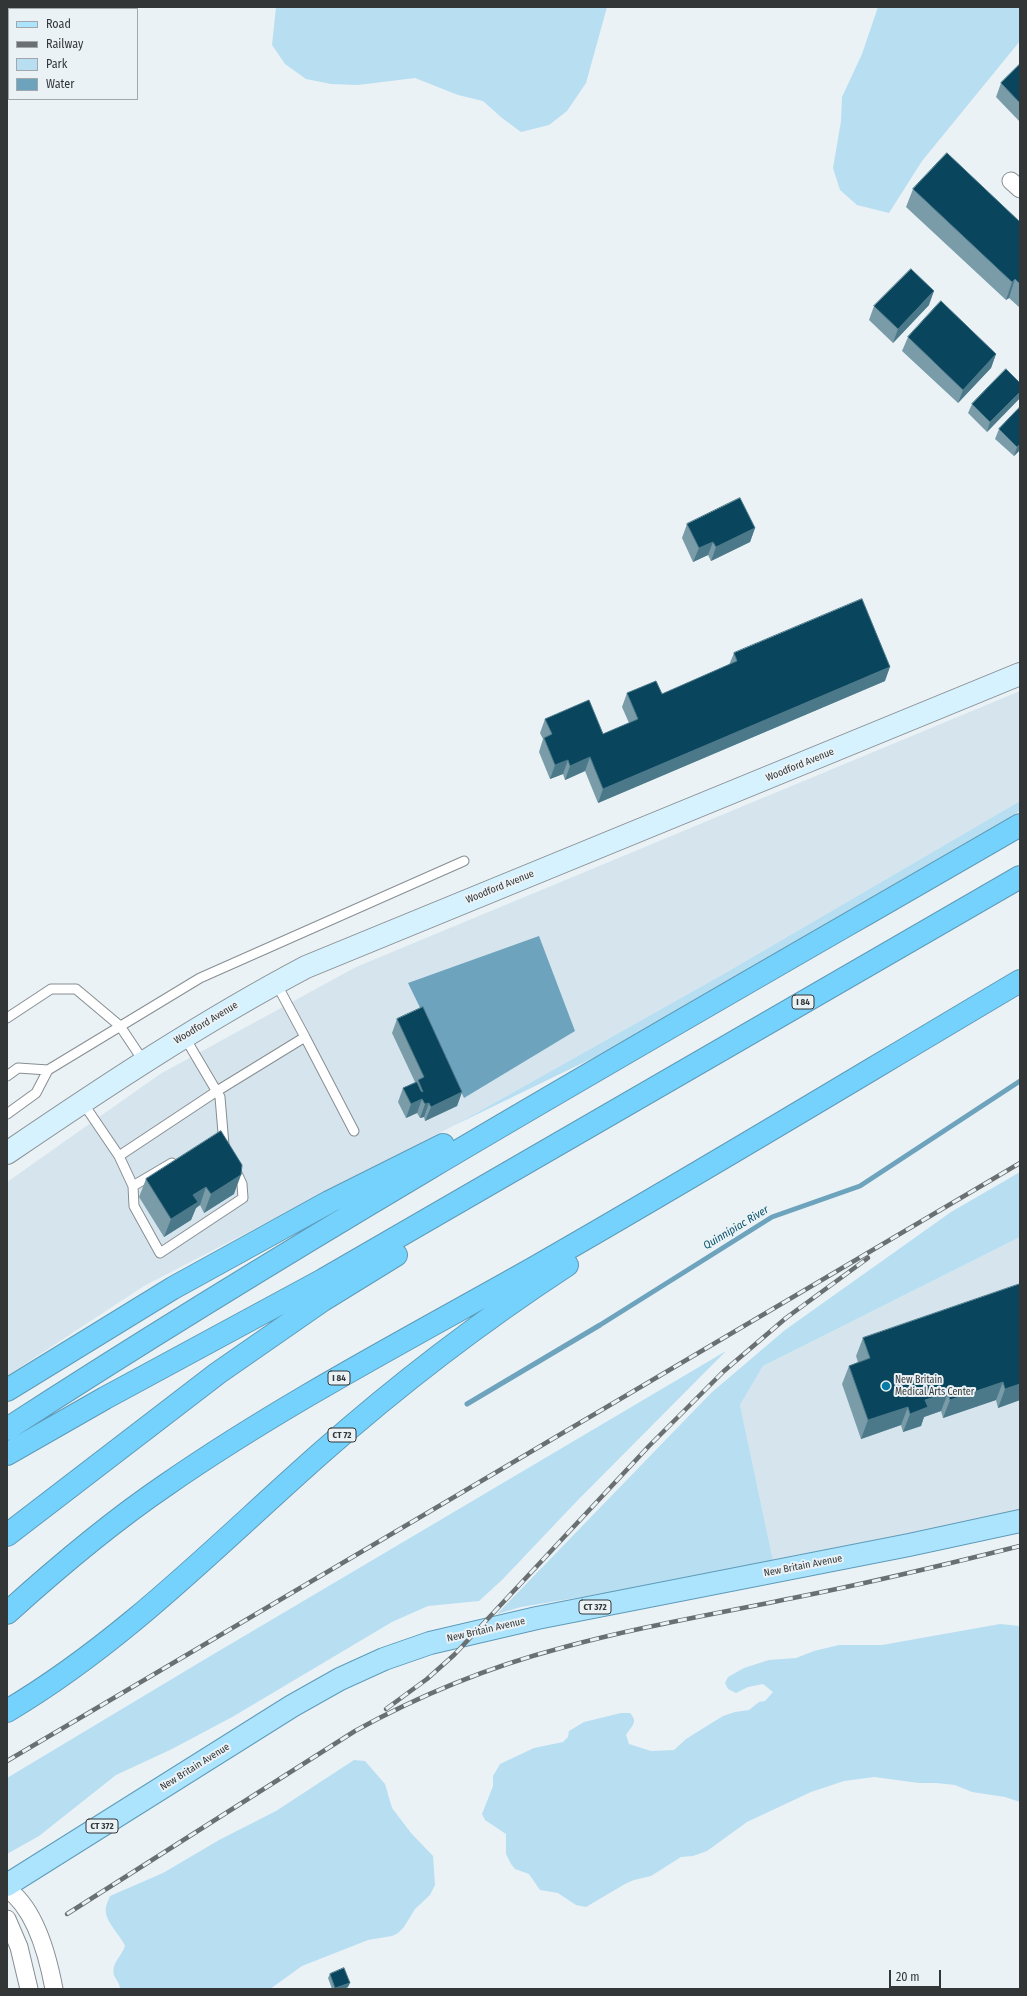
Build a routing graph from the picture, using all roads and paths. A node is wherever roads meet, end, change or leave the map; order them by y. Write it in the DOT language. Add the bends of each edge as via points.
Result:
graph roads {
  1 [pos="1020,674"];
  2 [pos="1020,825"];
  3 [pos="464,861"];
  4 [pos="1020,877"];
  5 [pos="1020,982"];
  6 [pos="276,983"];
  7 [pos="7,1018"];
  8 [pos="120,1026"];
  9 [pos="184,1036"];
  10 [pos="305,1036"];
  11 [pos="144,1062"];
  12 [pos="48,1070"];
  13 [pos="7,1076"];
  14 [pos="217,1091"];
  15 [pos="558,1093"];
  16 [pos="83,1103"];
  17 [pos="7,1114"];
  18 [pos="586,1128"];
  19 [pos="354,1131"];
  20 [pos="7,1153"];
  21 [pos="119,1156"];
  22 [pos="178,1159"];
  23 [pos="692,1176"];
  24 [pos="133,1186"];
  25 [pos="7,1390"];
  26 [pos="7,1429"];
  27 [pos="7,1454"];
  28 [pos="1020,1521"];
  29 [pos="7,1535"];
  30 [pos="7,1613"];
  31 [pos="7,1711"];
  32 [pos="7,1885"];
  33 [pos="7,1889"];
  34 [pos="7,1919"];
  35 [pos="29,1989"];
  36 [pos="54,1989"];
  1 -- 6 [label="street, Woodford Avenue" via="362,944"];
  2 -- 15 [label="highway"];
  3 -- 8 [label="lane" via="200,978"];
  4 -- 18 [label="highway, I 84"];
  5 -- 23 [label="highway, I 84"];
  6 -- 9 [label="street, Woodford Avenue"];
  6 -- 10 [label="lane"];
  7 -- 8 [label="lane" via="51,988 76,989"];
  8 -- 11 [label="lane"];
  8 -- 12 [label="lane"];
  9 -- 11 [label="street, Woodford Avenue"];
  9 -- 14 [label="lane"];
  10 -- 14 [label="lane"];
  10 -- 19 [label="lane"];
  11 -- 16 [label="street, Woodford Avenue"];
  12 -- 13 [label="lane" via="18,1068"];
  12 -- 17 [label="lane" via="36,1093"];
  14 -- 21 [label="lane"];
  14 -- 24 [label="lane" via="220,1096 219,1134 242,1184 243,1198 160,1253 134,1206"];
  15 -- 25 [label="highway" via="381,1175 256,1242 109,1326"];
  15 -- 26 [label="highway" via="240,1281"];
  16 -- 20 [label="street, Woodford Avenue"];
  16 -- 21 [label="lane"];
  18 -- 27 [label="highway, I 84" via="323,1280"];
  18 -- 29 [label="highway" via="514,1181 276,1332 172,1407"];
  21 -- 24 [label="lane"];
  22 -- 24 [label="lane"];
  23 -- 30 [label="highway, I 84" via="218,1450 110,1526"];
  23 -- 31 [label="highway, CT 72" via="646,1212 502,1308 425,1366 321,1454 131,1625 57,1680"];
  28 -- 32 [label="main road, New Britain Avenue / CT 372" via="537,1618 430,1643 384,1659 340,1679 292,1706"];
  33 -- 36 [label="street" via="18,1898 28,1913 41,1941"];
  34 -- 35 [label="street" via="19,1947"];
}
